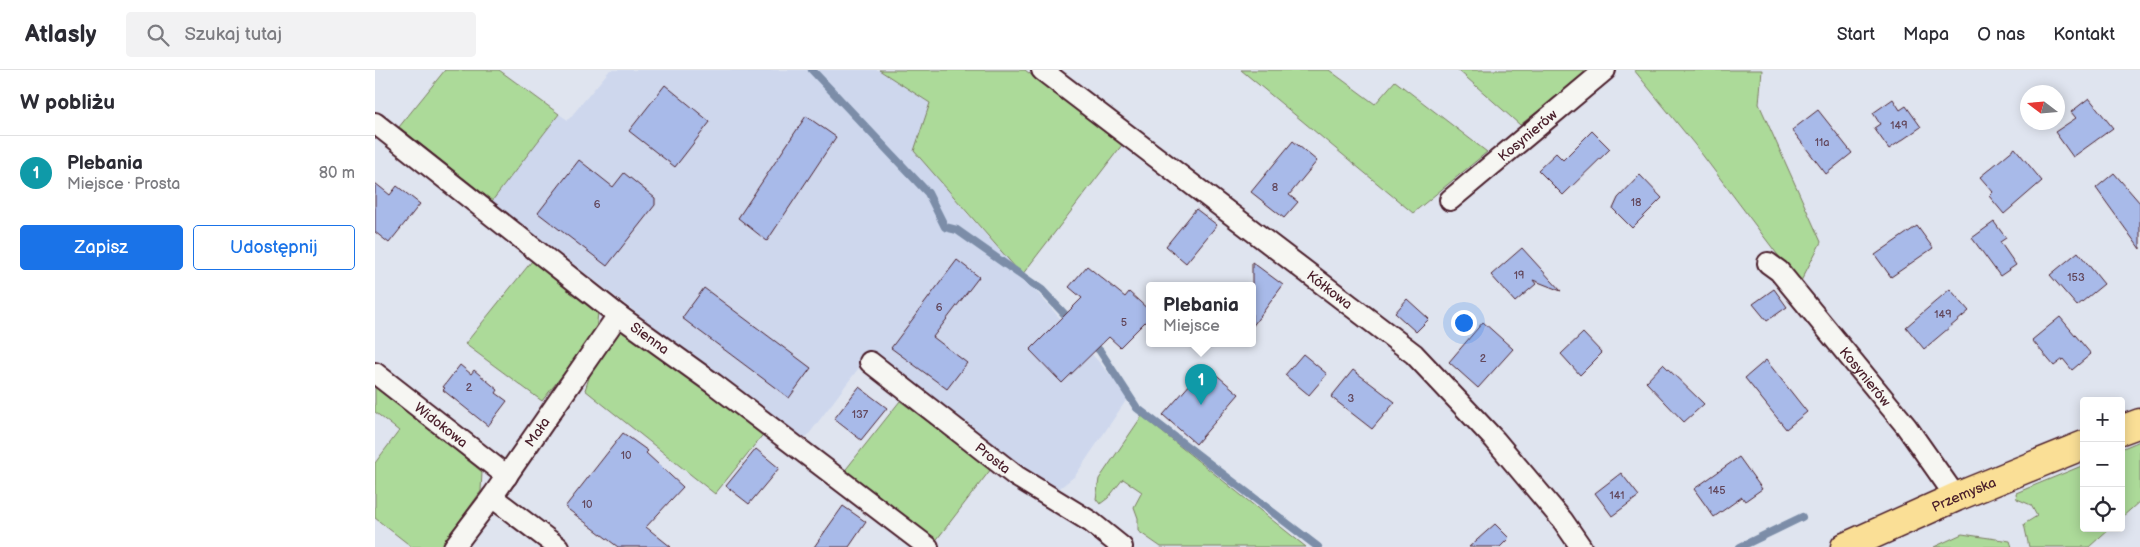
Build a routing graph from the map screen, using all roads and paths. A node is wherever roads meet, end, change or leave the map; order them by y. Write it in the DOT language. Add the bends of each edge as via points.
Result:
graph roads {
  1 [pos="1042,70"];
  2 [pos="1605,70"];
  3 [pos="375,123"];
  4 [pos="1450,200"];
  5 [pos="1768,263"];
  6 [pos="618,315"];
  7 [pos="870,362"];
  8 [pos="375,373"];
  9 [pos="2140,423"];
  10 [pos="2125,429"];
  11 [pos="2080,447"];
  12 [pos="507,476"];
  13 [pos="492,497"];
  14 [pos="1956,497"];
  15 [pos="454,547"];
  16 [pos="558,547"];
  17 [pos="928,547"];
  18 [pos="1122,547"];
  19 [pos="1581,547"];
  20 [pos="1845,547"];
  1 -- 19 [label="street, Kółkowa" via="1414,354 1495,440"];
  2 -- 4 [label="street, Kosynierów"];
  3 -- 6 [label="street, Sienna"];
  5 -- 14 [label="street, Kosynierów" via="1779,271 1907,426"];
  6 -- 12 [label="street, Mała"];
  6 -- 17 [label="street, Sienna"];
  7 -- 18 [label="street, Prosta" via="1016,476 1091,522"];
  8 -- 12 [label="street, Widokowa"];
  9 -- 10 [label="main road"];
  11 -- 14 [label="main road, Przemyska"];
  12 -- 13 [label="street, Mała"];
  13 -- 15 [label="street, Mała"];
  13 -- 16 [label="street"];
  14 -- 20 [label="main road, Przemyska"];
}
